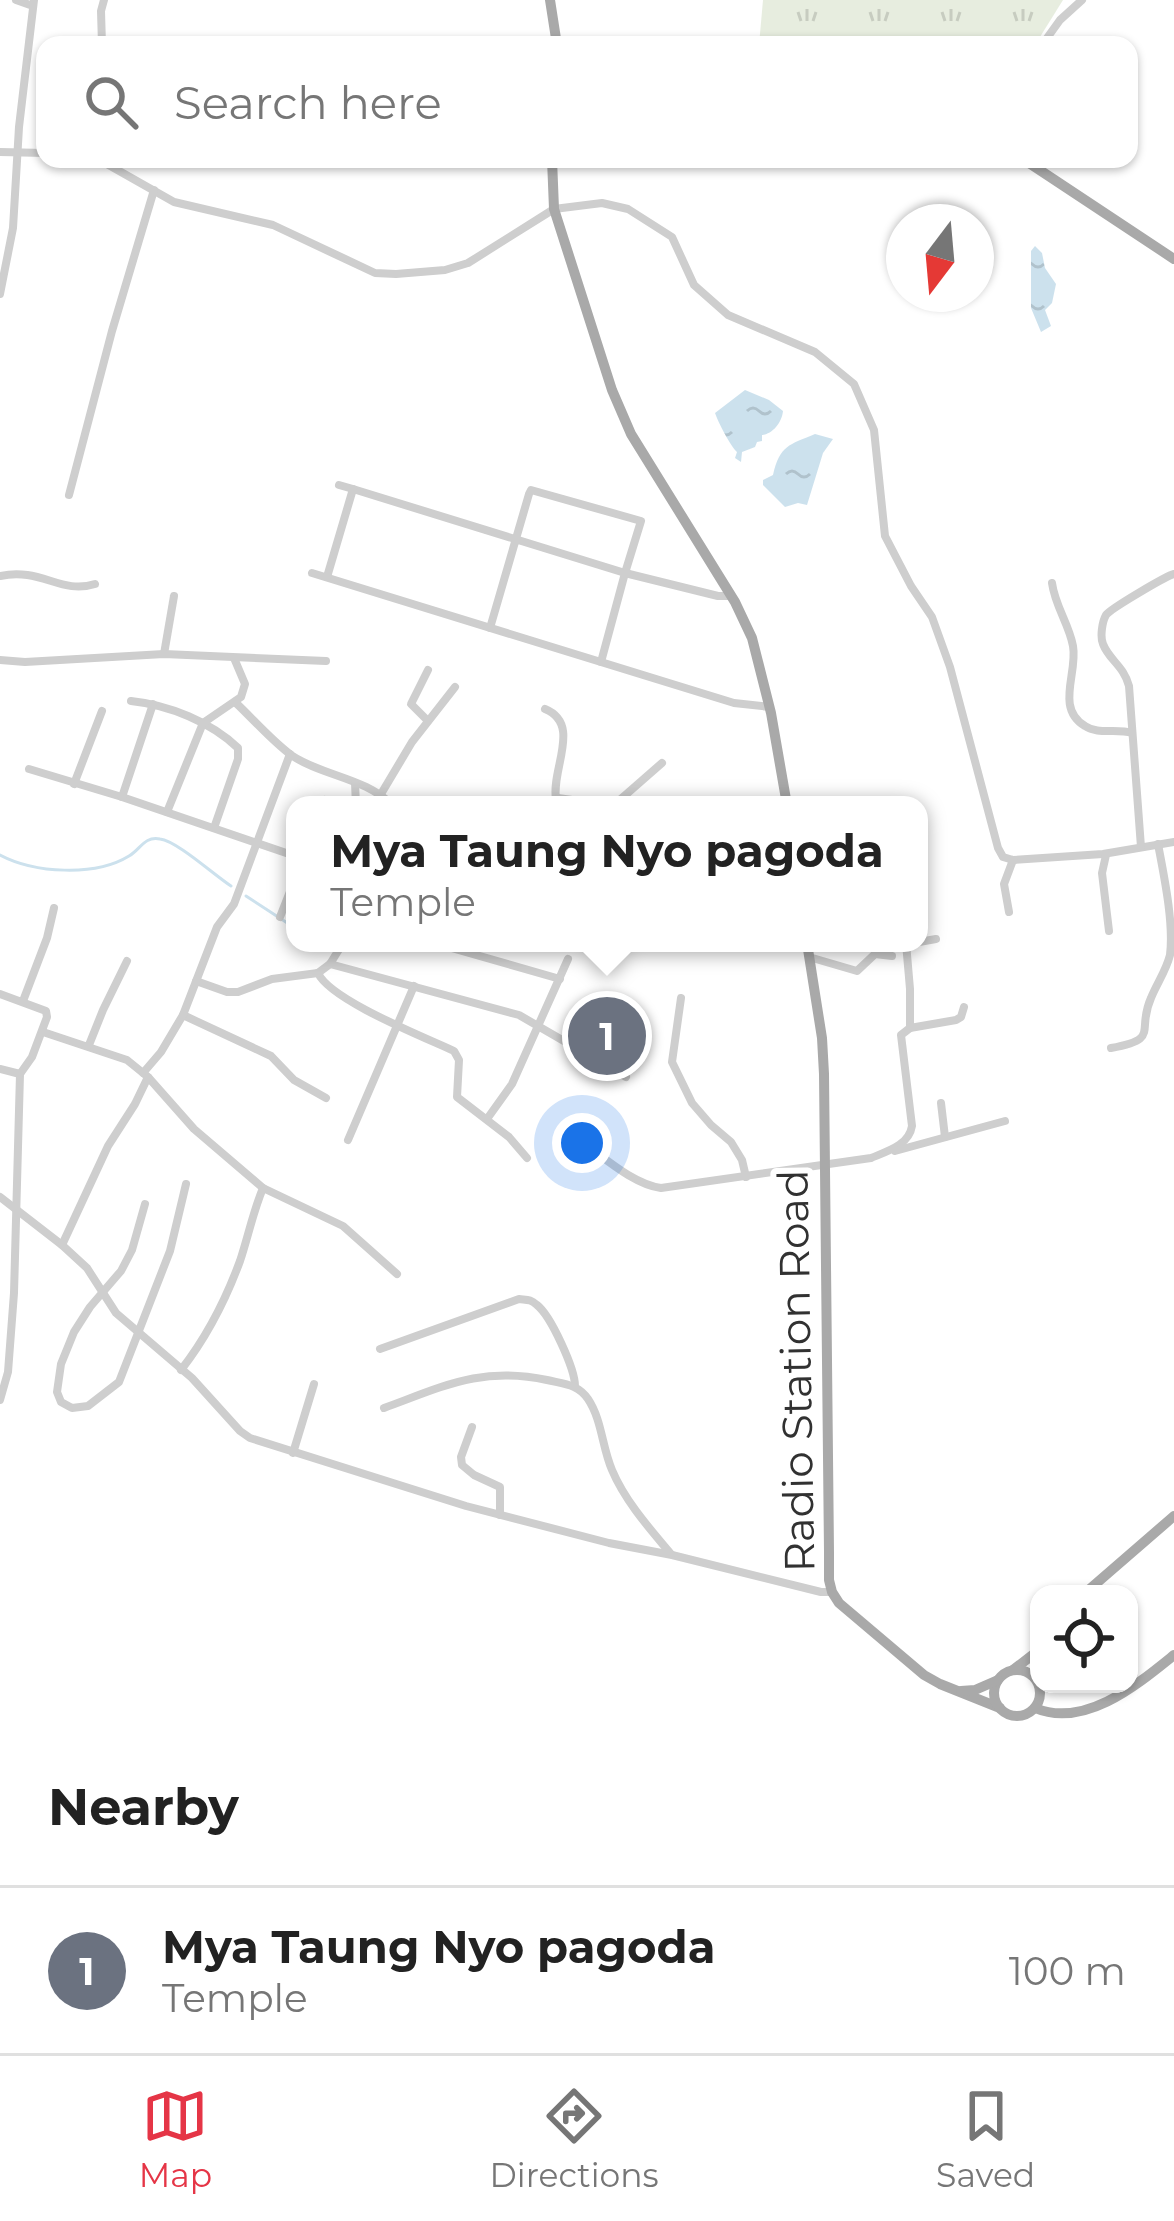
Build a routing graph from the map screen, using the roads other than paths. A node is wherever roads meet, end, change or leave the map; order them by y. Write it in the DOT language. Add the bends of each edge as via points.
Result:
graph roads {
  1 [pos="16,0"];
  2 [pos="104,0"];
  3 [pos="550,0"];
  4 [pos="1082,0"];
  5 [pos="33,3"];
  6 [pos="102,36"];
  7 [pos="557,36"];
  8 [pos="1048,36"];
  9 [pos="0,152"];
  10 [pos="18,152"];
  11 [pos="36,153"];
  12 [pos="114,168"];
  13 [pos="552,168"];
  14 [pos="1037,168"];
  15 [pos="154,190"];
  16 [pos="554,209"];
  17 [pos="1174,259"];
  18 [pos="0,294"];
  19 [pos="339,485"];
  20 [pos="352,489"];
  21 [pos="69,496"];
  22 [pos="516,539"];
  23 [pos="312,573"];
  24 [pos="625,574"];
  25 [pos="1174,574"];
  26 [pos="0,576"];
  27 [pos="327,578"];
  28 [pos="1052,583"];
  29 [pos="94,584"];
  30 [pos="175,596"];
  31 [pos="731,596"];
  32 [pos="490,628"];
  33 [pos="164,654"];
  34 [pos="234,658"];
  35 [pos="0,659"];
  36 [pos="326,661"];
  37 [pos="601,662"];
  38 [pos="428,670"];
  39 [pos="455,687"];
  40 [pos="131,701"];
  41 [pos="236,703"];
  42 [pos="153,704"];
  43 [pos="770,707"];
  44 [pos="544,709"];
  45 [pos="101,711"];
  46 [pos="428,721"];
  47 [pos="203,722"];
  48 [pos="1132,733"];
  49 [pos="290,754"];
  50 [pos="662,763"];
  51 [pos="29,769"];
  52 [pos="355,783"];
  53 [pos="74,784"];
  54 [pos="381,794"];
  55 [pos="356,796"];
  56 [pos="554,796"];
  57 [pos="622,796"];
  58 [pos="785,796"];
  59 [pos="122,797"];
  60 [pos="166,812"];
  61 [pos="214,828"];
  62 [pos="1174,842"];
  63 [pos="255,843"];
  64 [pos="1158,844"];
  65 [pos="1142,847"];
  66 [pos="286,853"];
  67 [pos="1107,854"];
  68 [pos="1013,860"];
  69 [pos="286,902"];
  70 [pos="54,908"];
  71 [pos="1009,912"];
  72 [pos="280,917"];
  73 [pos="1109,931"];
  74 [pos="936,939"];
  75 [pos="928,940"];
  76 [pos="337,952"];
  77 [pos="465,952"];
  78 [pos="808,952"];
  79 [pos="911,952"];
  80 [pos="892,956"];
  81 [pos="809,958"];
  82 [pos="568,959"];
  83 [pos="128,961"];
  84 [pos="330,964"];
  85 [pos="318,973"];
  86 [pos="560,980"];
  87 [pos="196,981"];
  88 [pos="414,986"];
  89 [pos="0,994"];
  90 [pos="681,998"];
  91 [pos="23,1001"];
  92 [pos="964,1007"];
  93 [pos="183,1015"];
  94 [pos="397,1024"];
  95 [pos="539,1026"];
  96 [pos="910,1028"];
  97 [pos="44,1032"];
  98 [pos="89,1045"];
  99 [pos="1111,1048"];
  100 [pos="0,1069"];
  101 [pos="20,1073"];
  102 [pos="146,1075"];
  103 [pos="626,1077"];
  104 [pos="326,1098"];
  105 [pos="941,1102"];
  106 [pos="487,1119"];
  107 [pos="1005,1121"];
  108 [pos="945,1137"];
  109 [pos="348,1140"];
  110 [pos="581,1142"];
  111 [pos="882,1153"];
  112 [pos="526,1158"];
  113 [pos="826,1165"];
  114 [pos="746,1177"];
  115 [pos="186,1184"];
  116 [pos="263,1188"];
  117 [pos="0,1197"];
  118 [pos="145,1204"];
  119 [pos="17,1211"];
  120 [pos="62,1245"];
  121 [pos="397,1274"];
  122 [pos="102,1293"];
  123 [pos="138,1333"];
  124 [pos="380,1349"];
  125 [pos="181,1370"];
  126 [pos="314,1384"];
  127 [pos="575,1386"];
  128 [pos="0,1400"];
  129 [pos="384,1408"];
  130 [pos="472,1427"];
  131 [pos="293,1453"];
  132 [pos="500,1515"];
  133 [pos="1174,1516"];
  134 [pos="672,1556"];
  135 [pos="1094,1585"];
  136 [pos="832,1592"];
  137 [pos="1174,1654"];
  138 [pos="1030,1657"];
  139 [pos="1013,1670"];
  140 [pos="998,1680"];
  141 [pos="958,1691"];
  142 [pos="1000,1708"];
  143 [pos="1035,1708"];
  1 -- 5 [label="street"];
  2 -- 6 [label="street"];
  3 -- 7 [label="main road"];
  4 -- 8 [label="street"];
  5 -- 10 [label="street"];
  9 -- 10 [label="street"];
  10 -- 11 [label="street"];
  10 -- 18 [label="street"];
  12 -- 15 [label="street"];
  13 -- 16 [label="main road"];
  14 -- 17 [label="main road"];
  15 -- 16 [label="street" via="396,274 468,263"];
  15 -- 21 [label="street"];
  16 -- 31 [label="main road" via="631,434"];
  16 -- 68 [label="street" via="628,209 672,237 694,285 728,315 815,352 854,384 874,430 885,536 932,617 998,848"];
  19 -- 20 [label="street"];
  20 -- 22 [label="street"];
  20 -- 27 [label="street"];
  22 -- 24 [label="street"];
  22 -- 24 [label="street" via="531,490 641,521"];
  22 -- 32 [label="street"];
  23 -- 27 [label="street"];
  24 -- 31 [label="street"];
  24 -- 37 [label="street"];
  25 -- 48 [label="street" via="1105,618 1103,645 1128,679"];
  26 -- 29 [label="street" via="38,575 76,589"];
  27 -- 32 [label="street"];
  28 -- 48 [label="street" via="1073,646 1072,711 1083,726"];
  30 -- 33 [label="street"];
  31 -- 43 [label="main road"];
  32 -- 37 [label="street"];
  33 -- 34 [label="street"];
  33 -- 35 [label="street"];
  34 -- 36 [label="street"];
  34 -- 41 [label="street" via="245,684"];
  37 -- 43 [label="street"];
  38 -- 46 [label="street" via="411,704"];
  39 -- 46 [label="street"];
  40 -- 42 [label="street"];
  41 -- 47 [label="street"];
  41 -- 49 [label="street"];
  42 -- 47 [label="street"];
  42 -- 59 [label="street"];
  43 -- 58 [label="main road"];
  44 -- 56 [label="street" via="562,723"];
  45 -- 53 [label="street"];
  46 -- 54 [label="street"];
  47 -- 60 [label="street"];
  47 -- 61 [label="street" via="240,752"];
  48 -- 65 [label="street"];
  49 -- 52 [label="street"];
  49 -- 63 [label="street"];
  50 -- 57 [label="street"];
  51 -- 53 [label="street"];
  52 -- 54 [label="street"];
  52 -- 55 [label="street"];
  53 -- 59 [label="street"];
  59 -- 60 [label="street"];
  60 -- 61 [label="street"];
  61 -- 63 [label="street"];
  62 -- 64 [label="street"];
  63 -- 66 [label="street"];
  63 -- 87 [label="street"];
  64 -- 65 [label="street"];
  64 -- 99 [label="street" via="1171,953 1143,1037"];
  65 -- 67 [label="street"];
  67 -- 68 [label="street"];
  67 -- 73 [label="street"];
  68 -- 71 [label="street" via="1004,884"];
  69 -- 72 [label="street"];
  70 -- 91 [label="street"];
  74 -- 75 [label="street"];
  76 -- 84 [label="street"];
  77 -- 86 [label="street"];
  78 -- 81 [label="main road, Radio Station Road"];
  79 -- 96 [label="street"];
  80 -- 81 [label="street" via="875,954 858,971"];
  81 -- 113 [label="main road, Radio Station Road" via="822,1038"];
  82 -- 86 [label="street"];
  83 -- 98 [label="street"];
  84 -- 85 [label="street"];
  84 -- 88 [label="street"];
  85 -- 87 [label="street" via="238,992"];
  85 -- 94 [label="street" via="348,1000"];
  86 -- 95 [label="street"];
  87 -- 93 [label="street"];
  88 -- 94 [label="street"];
  88 -- 95 [label="street"];
  89 -- 91 [label="street"];
  90 -- 114 [label="street" via="672,1062 692,1102 731,1142"];
  91 -- 97 [label="street" via="46,1011"];
  92 -- 96 [label="street" via="956,1020"];
  93 -- 102 [label="street"];
  93 -- 104 [label="street" via="271,1056"];
  94 -- 106 [label="street" via="454,1051 457,1097"];
  94 -- 109 [label="street"];
  95 -- 103 [label="street"];
  95 -- 106 [label="street"];
  96 -- 111 [label="street" via="901,1035 910,1137"];
  97 -- 98 [label="street"];
  97 -- 101 [label="street"];
  98 -- 102 [label="street"];
  100 -- 101 [label="street"];
  101 -- 119 [label="street"];
  102 -- 116 [label="street"];
  102 -- 120 [label="street"];
  105 -- 108 [label="street"];
  106 -- 112 [label="street"];
  107 -- 108 [label="street"];
  108 -- 111 [label="street"];
  110 -- 114 [label="street" via="650,1186"];
  111 -- 113 [label="street"];
  113 -- 114 [label="street"];
  113 -- 136 [label="main road, Radio Station Road"];
  115 -- 123 [label="street"];
  116 -- 121 [label="street" via="343,1226"];
  116 -- 125 [label="street" via="239,1261"];
  117 -- 119 [label="street"];
  118 -- 122 [label="street" via="132,1250"];
  119 -- 120 [label="street"];
  119 -- 128 [label="street"];
  120 -- 122 [label="street"];
  122 -- 123 [label="street"];
  122 -- 123 [label="street" via="61,1364 61,1402 88,1406 119,1382"];
  123 -- 125 [label="street"];
  124 -- 127 [label="street" via="527,1299 542,1310"];
  125 -- 131 [label="street" via="240,1431"];
  126 -- 131 [label="street"];
  127 -- 129 [label="street" via="494,1374"];
  127 -- 134 [label="street" via="596,1414 612,1470"];
  130 -- 132 [label="street" via="462,1465 500,1487"];
  131 -- 132 [label="street"];
  132 -- 134 [label="street"];
  133 -- 135 [label="main road"];
  134 -- 136 [label="street"];
  136 -- 141 [label="main road, Radio Station Road" via="924,1675"];
  137 -- 143 [label="main road" via="1107,1704 1055,1715"];
  138 -- 139 [label="main road"];
  139 -- 140 [label="main road"];
  139 -- 143 [label="main road" via="1037,1682"];
  140 -- 141 [label="main road"];
  140 -- 142 [label="main road"];
  141 -- 142 [label="main road, Radio Station Road"];
  142 -- 143 [label="main road" via="1014,1715"];
}
